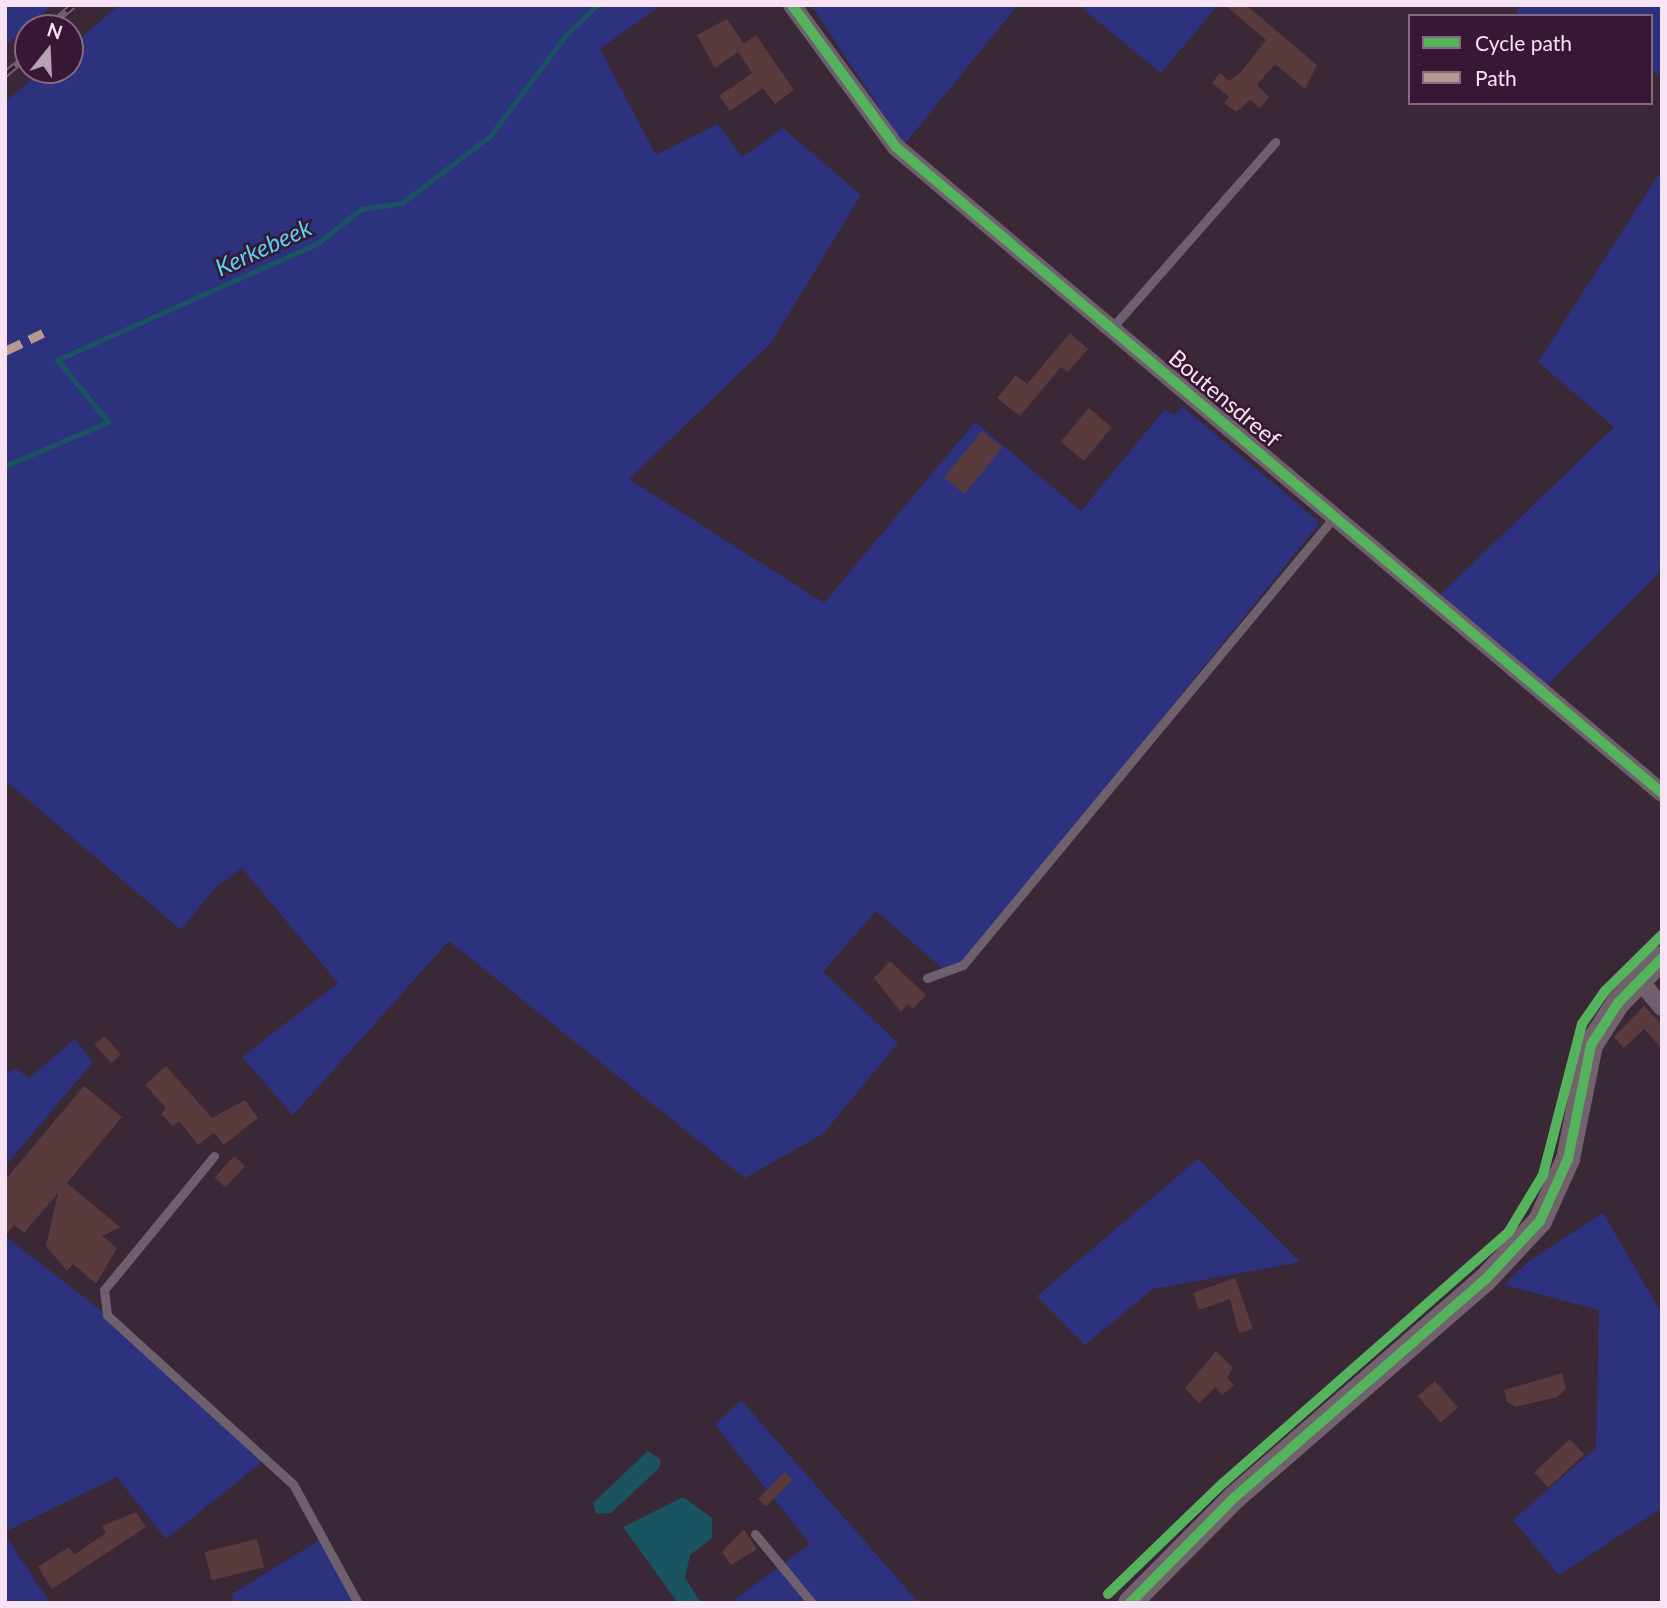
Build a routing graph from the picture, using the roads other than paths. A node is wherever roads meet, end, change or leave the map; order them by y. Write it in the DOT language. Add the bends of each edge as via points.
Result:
graph roads {
  1 [pos="792,5"];
  2 [pos="1275,142"];
  3 [pos="1111,329"];
  4 [pos="1334,517"];
  5 [pos="1662,793"];
  6 [pos="1662,958"];
  7 [pos="927,978"];
  8 [pos="1640,981"];
  9 [pos="1662,1007"];
  10 [pos="215,1156"];
  11 [pos="755,1534"];
  12 [pos="358,1603"];
  13 [pos="813,1603"];
  14 [pos="1130,1603"];
  1 -- 3 [label="street, Boutensdreef" via="896,147"];
  2 -- 3 [label="lane"];
  3 -- 4 [label="street, Boutensdreef"];
  4 -- 5 [label="street, Boutensdreef"];
  4 -- 7 [label="lane" via="962,965"];
  6 -- 8 [label="street"];
  8 -- 9 [label="street"];
  8 -- 14 [label="street" via="1591,1045 1568,1159 1540,1222 1485,1280 1234,1497"];
  10 -- 12 [label="lane" via="104,1290 107,1315 293,1484"];
  11 -- 13 [label="lane"];
}
